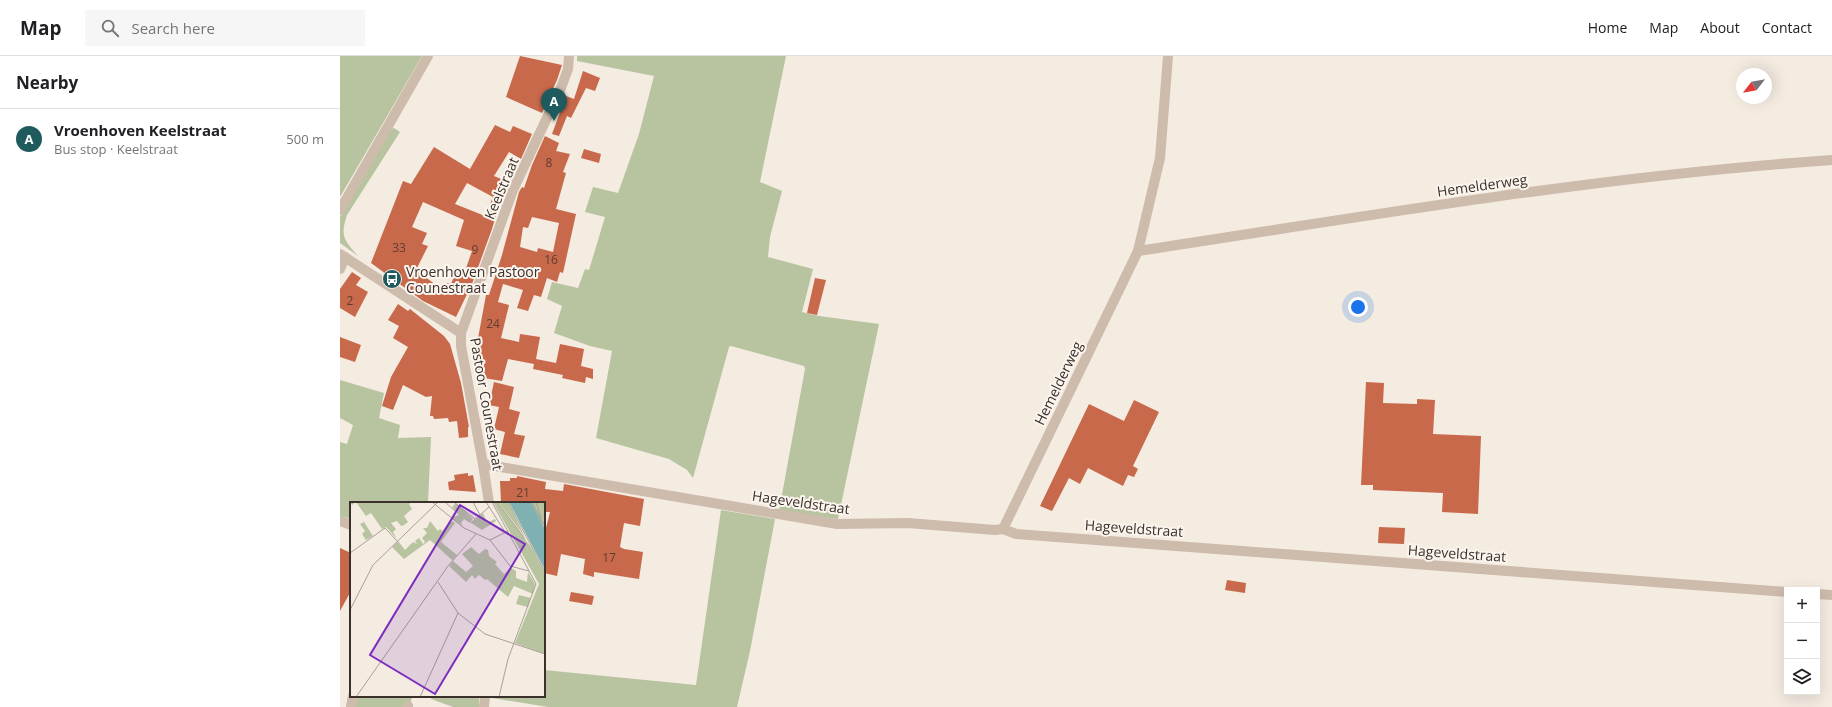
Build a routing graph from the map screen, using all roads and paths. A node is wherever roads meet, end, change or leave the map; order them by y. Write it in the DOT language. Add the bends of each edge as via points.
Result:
graph roads {
  1 [pos="428,56"];
  2 [pos="569,56"];
  3 [pos="1168,56"];
  4 [pos="1832,160"];
  5 [pos="340,210"];
  6 [pos="1138,250"];
  7 [pos="343,255"];
  8 [pos="340,269"];
  9 [pos="461,334"];
  10 [pos="483,464"];
  11 [pos="489,502"];
  12 [pos="340,521"];
  13 [pos="350,525"];
  14 [pos="1002,529"];
  15 [pos="1784,592"];
  16 [pos="1820,594"];
  17 [pos="1832,595"];
  18 [pos="353,697"];
  19 [pos="485,697"];
  20 [pos="351,707"];
  21 [pos="484,707"];
  1 -- 5 [label="street"];
  2 -- 9 [label="street, Keelstraat" via="563,82 513,190"];
  3 -- 6 [label="street, Hemelderweg" via="1160,158"];
  4 -- 6 [label="street, Hemelderweg" via="1731,168 1568,187"];
  6 -- 14 [label="street, Hemelderweg"];
  7 -- 8 [label="street"];
  7 -- 9 [label="street, Pastoor Counestraat"];
  9 -- 10 [label="street, Pastoor Counestraat" via="461,346"];
  10 -- 11 [label="street, Pastoor Counestraat"];
  10 -- 14 [label="street, Hageveldstraat" via="836,524 908,523"];
  12 -- 13 [label="street"];
  14 -- 15 [label="street, Hageveldstraat" via="1016,534"];
  16 -- 17 [label="street"];
  18 -- 20 [label="street"];
  19 -- 21 [label="street"];
}
